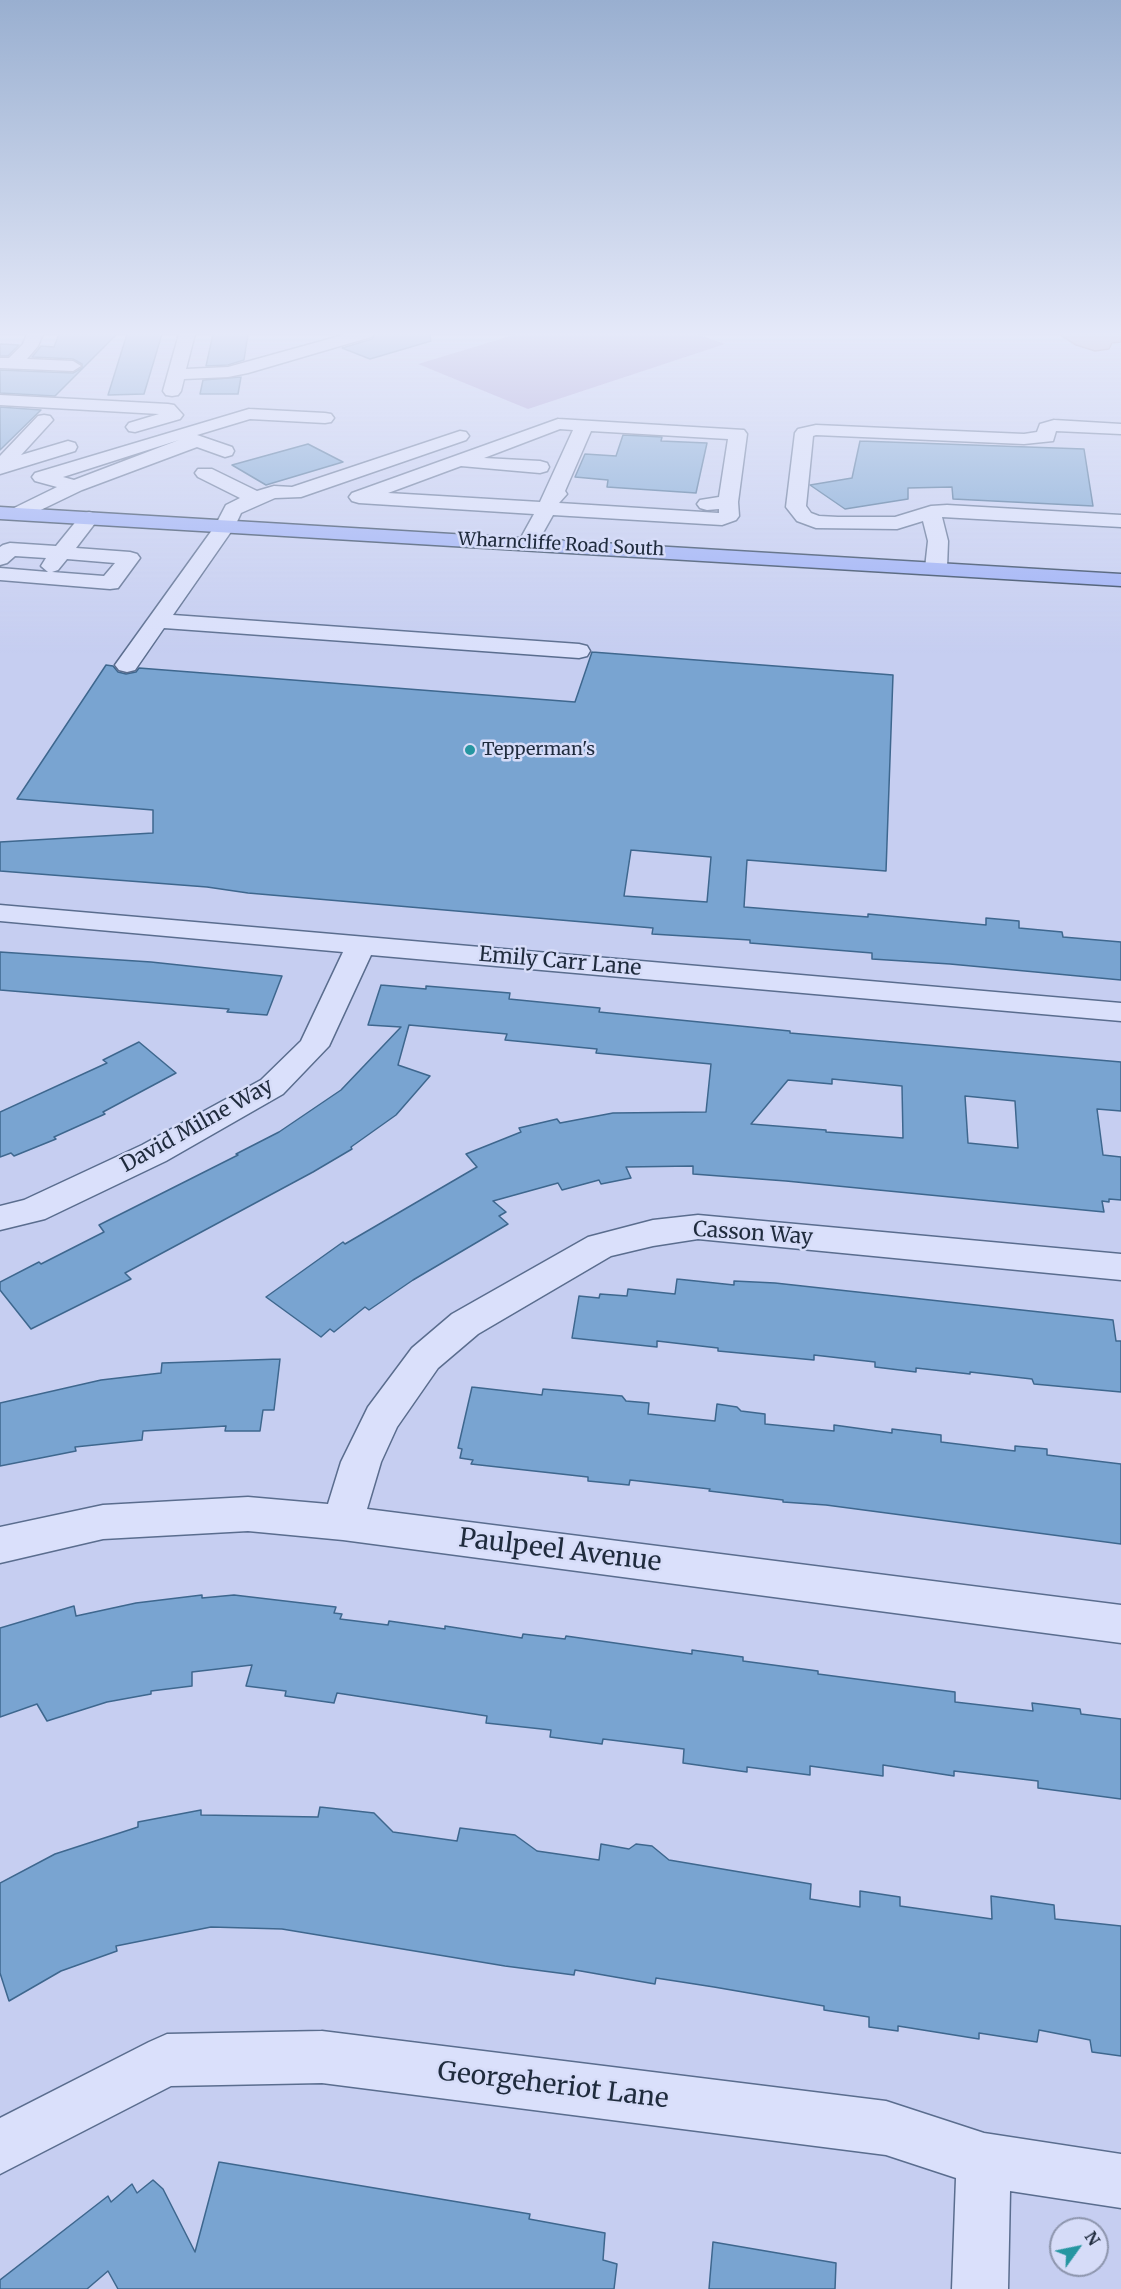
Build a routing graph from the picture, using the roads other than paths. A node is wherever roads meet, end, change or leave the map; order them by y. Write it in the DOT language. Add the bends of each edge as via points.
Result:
graph roads {
  1 [pos="25,441"];
  2 [pos="175,441"];
  3 [pos="181,441"];
  4 [pos="199,441"];
  5 [pos="446,441"];
  6 [pos="513,441"];
  7 [pos="571,441"];
  8 [pos="737,441"];
  9 [pos="803,441"];
  10 [pos="86,442"];
  11 [pos="496,447"];
  12 [pos="225,451"];
  13 [pos="456,461"];
  14 [pos="0,468"];
  15 [pos="205,473"];
  16 [pos="109,474"];
  17 [pos="404,481"];
  18 [pos="135,483"];
  19 [pos="75,486"];
  20 [pos="255,498"];
  21 [pos="552,498"];
  22 [pos="932,512"];
  23 [pos="9,513"];
  24 [pos="89,518"];
  25 [pos="1121,521"];
  26 [pos="225,526"];
  27 [pos="528,543"];
  28 [pos="63,553"];
  29 [pos="0,559"];
  30 [pos="936,568"];
  31 [pos="0,574"];
  32 [pos="42,577"];
  33 [pos="1121,580"];
  34 [pos="157,621"];
  35 [pos="579,651"];
  36 [pos="127,665"];
  37 [pos="0,913"];
  38 [pos="361,945"];
  39 [pos="1121,1012"];
  40 [pos="0,1218"];
  41 [pos="1121,1267"];
  42 [pos="343,1523"];
  43 [pos="0,1545"];
  44 [pos="1121,1624"];
  45 [pos="0,2147"];
  46 [pos="984,2160"];
  47 [pos="1121,2181"];
  48 [pos="980,2289"];
  1 -- 14 [label="street"];
  2 -- 19 [label="street" via="42,477"];
  3 -- 16 [label="street"];
  4 -- 12 [label="street"];
  5 -- 20 [label="street" via="294,493 274,492"];
  6 -- 11 [label="street"];
  7 -- 21 [label="street"];
  8 -- 21 [label="street" via="729,516 722,519"];
  9 -- 22 [label="street" via="796,507 804,517 816,522 897,523"];
  10 -- 14 [label="street"];
  11 -- 13 [label="street"];
  11 -- 13 [label="street" via="541,459"];
  13 -- 17 [label="street"];
  15 -- 20 [label="street"];
  16 -- 18 [label="street"];
  16 -- 19 [label="street"];
  17 -- 21 [label="street" via="457,484"];
  17 -- 21 [label="street" via="359,497"];
  19 -- 23 [label="street"];
  20 -- 26 [label="street" via="233,509"];
  21 -- 27 [label="street"];
  22 -- 25 [label="street"];
  22 -- 30 [label="street" via="938,541"];
  23 -- 24 [label="main road, Wharncliffe Road South"];
  24 -- 26 [label="main road, Wharncliffe Road South"];
  24 -- 28 [label="street"];
  26 -- 27 [label="main road, Wharncliffe Road South"];
  26 -- 34 [label="street"];
  27 -- 30 [label="main road, Wharncliffe Road South"];
  28 -- 29 [label="street" via="10,549"];
  28 -- 32 [label="street"];
  28 -- 32 [label="street" via="130,558 110,583"];
  30 -- 33 [label="main road, Wharncliffe Road South"];
  31 -- 32 [label="street"];
  34 -- 35 [label="street"];
  34 -- 36 [label="street"];
  37 -- 38 [label="street, Emily Carr Lane"];
  38 -- 39 [label="street, Emily Carr Lane"];
  38 -- 40 [label="street, David Milne Way" via="314,1046 272,1087 154,1153 33,1210"];
  41 -- 42 [label="street, Casson Way" via="698,1227 600,1245 465,1324 424,1358 382,1418 361,1462"];
  42 -- 43 [label="street, Paulpeel Avenue" via="248,1514 103,1522"];
  42 -- 44 [label="street, Paulpeel Avenue"];
  45 -- 46 [label="street, Georgeheriot Lane" via="167,2060 322,2056 886,2128"];
  46 -- 47 [label="street, Georgeheriot Lane"];
  46 -- 48 [label="street"];
}
